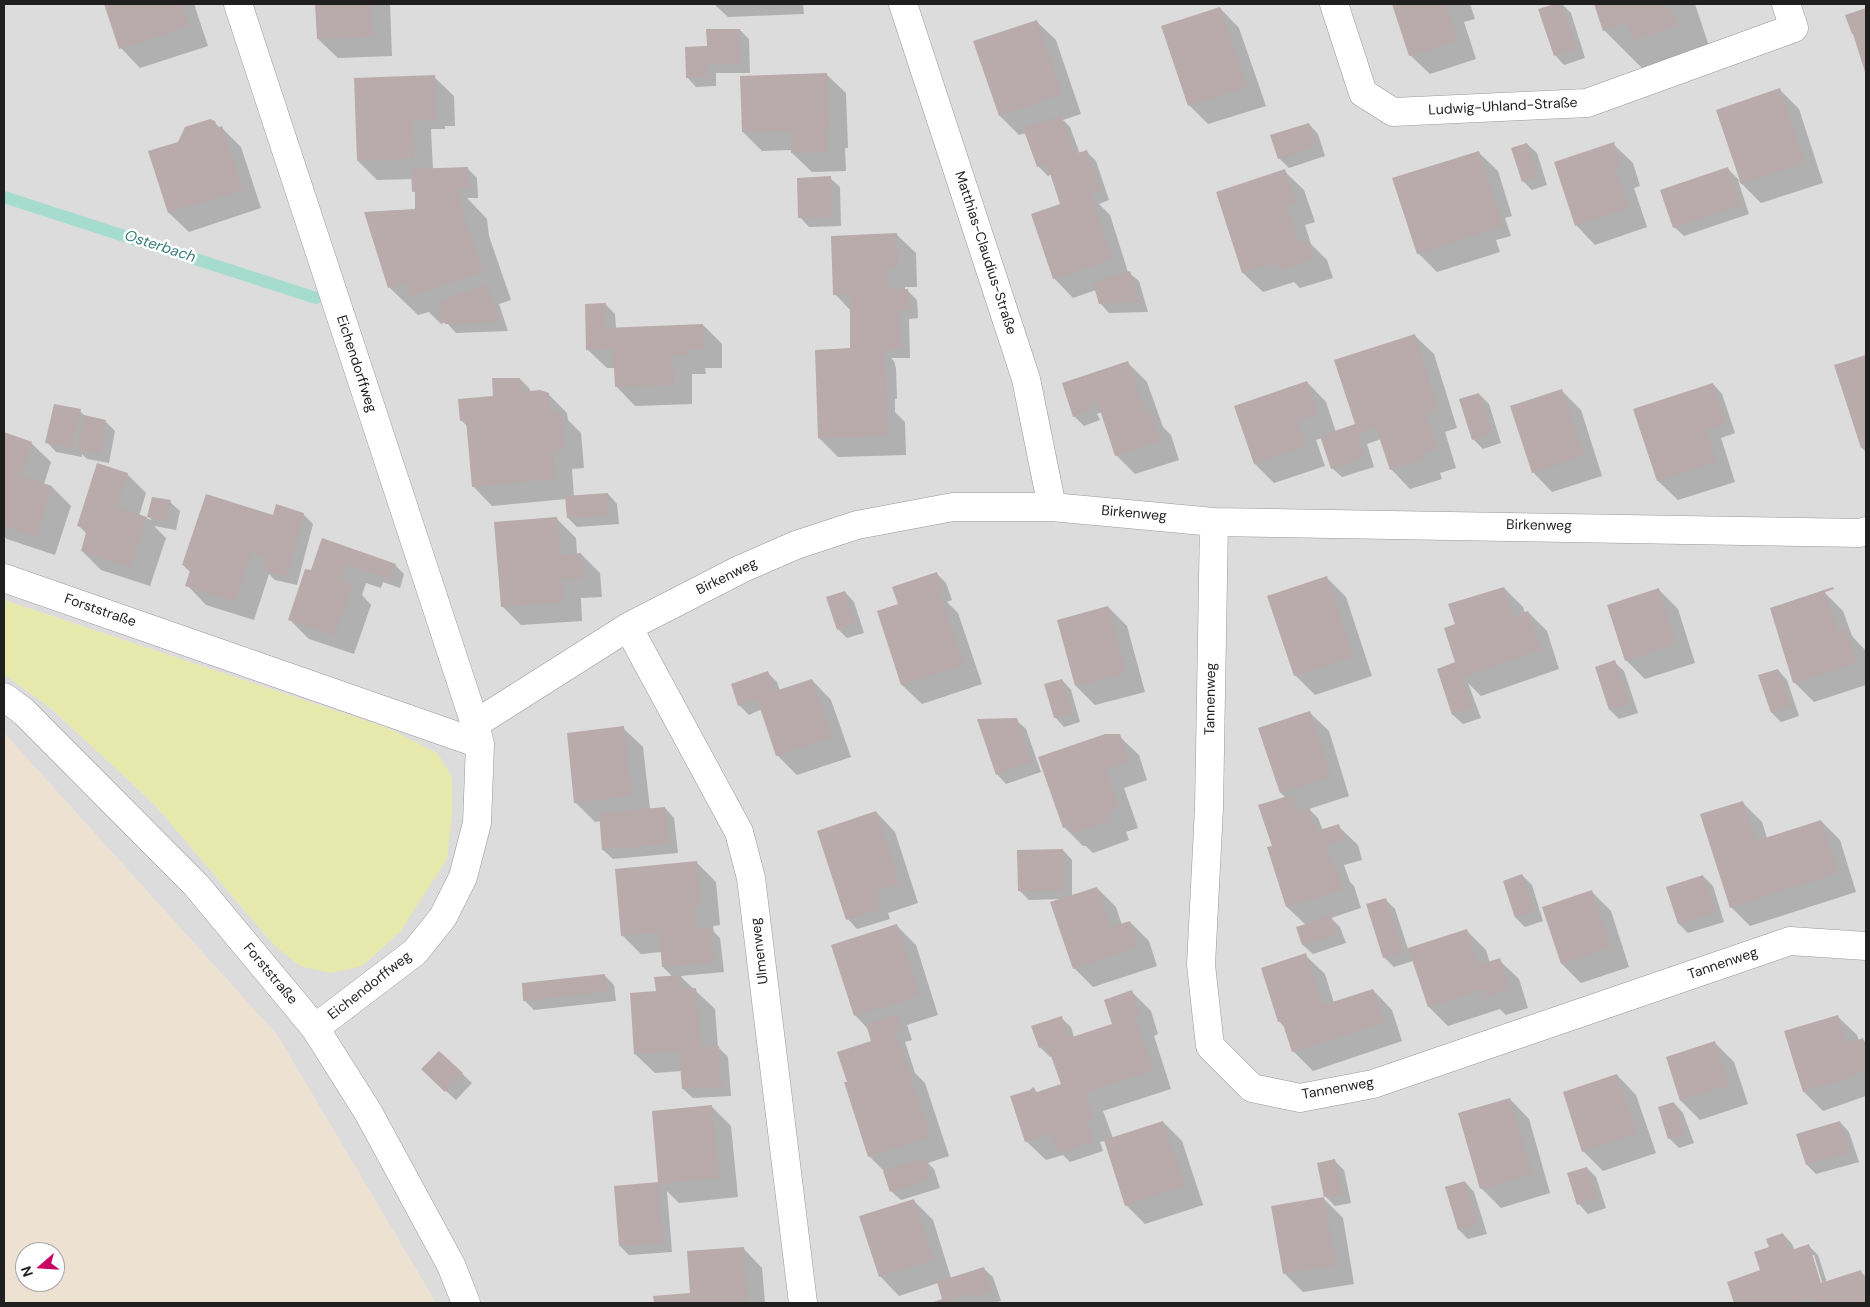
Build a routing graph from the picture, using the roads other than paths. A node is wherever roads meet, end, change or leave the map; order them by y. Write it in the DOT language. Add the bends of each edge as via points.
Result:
graph roads {
  1 [pos="238,4"];
  2 [pos="903,4"];
  3 [pos="1334,4"];
  4 [pos="1786,4"];
  5 [pos="1052,507"];
  6 [pos="1214,522"];
  7 [pos="1866,531"];
  8 [pos="4,578"];
  9 [pos="628,626"];
  10 [pos="4,697"];
  11 [pos="478,734"];
  12 [pos="1866,946"];
  13 [pos="315,1028"];
  14 [pos="466,1303"];
  15 [pos="803,1303"];
  1 -- 11 [label="street, Eichendorffweg"];
  2 -- 5 [label="street, Matthias-Claudius-Straße" via="1026,379"];
  3 -- 4 [label="street, Ludwig-Uhland-Straße" via="1363,92 1393,112 1587,104 1794,28"];
  5 -- 6 [label="street, Birkenweg"];
  5 -- 9 [label="street, Birkenweg" via="953,507 857,524 741,569"];
  6 -- 7 [label="street, Birkenweg"];
  6 -- 12 [label="street, Tannenweg" via="1209,808 1201,965 1210,1046 1252,1088 1300,1098 1373,1084 1790,941"];
  8 -- 11 [label="street, Forststraße"];
  9 -- 11 [label="street, Birkenweg"];
  9 -- 15 [label="street, Ulmenweg" via="739,832 751,878"];
  10 -- 13 [label="street, Forststraße" via="24,712 196,885"];
  11 -- 13 [label="street, Eichendorffweg" via="477,823 462,876 443,917 415,952"];
  13 -- 14 [label="street, Forststraße" via="368,1112 451,1266"];
}
